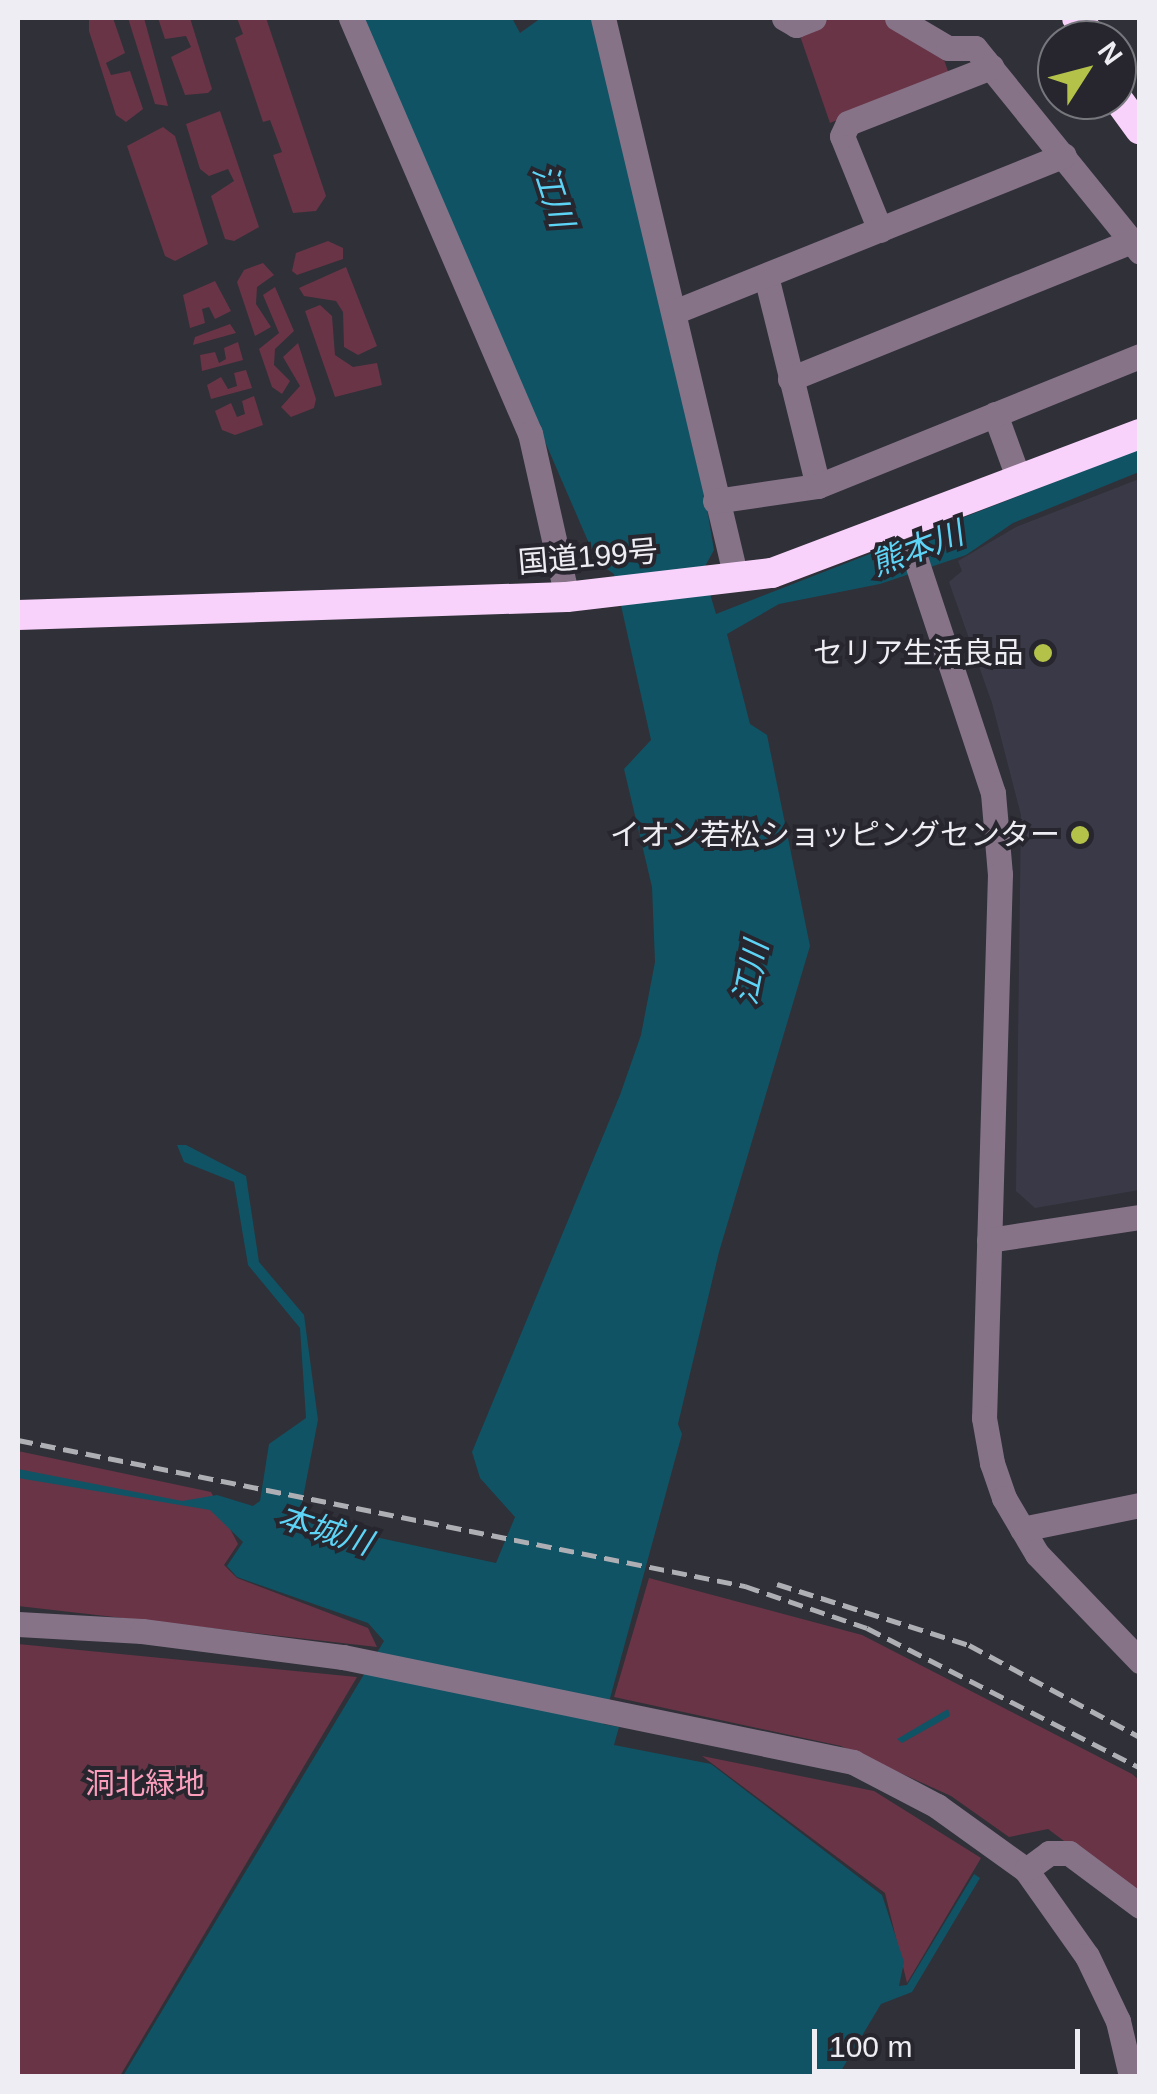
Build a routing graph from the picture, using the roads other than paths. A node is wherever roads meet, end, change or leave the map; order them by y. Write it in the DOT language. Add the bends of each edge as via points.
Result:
graph roads {
  1 [pos="351,18"];
  2 [pos="602,18"];
  3 [pos="784,18"];
  4 [pos="814,18"];
  5 [pos="897,18"];
  6 [pos="990,67"];
  7 [pos="1064,155"];
  8 [pos="880,230"];
  9 [pos="1135,246"];
  10 [pos="766,276"];
  11 [pos="674,312"];
  12 [pos="1140,356"];
  13 [pos="790,380"];
  14 [pos="995,414"];
  15 [pos="1140,434"];
  16 [pos="1018,480"];
  17 [pos="818,486"];
  18 [pos="715,501"];
  19 [pos="904,524"];
  20 [pos="729,578"];
  21 [pos="574,596"];
  22 [pos="18,613"];
  23 [pos="1140,1218"];
  24 [pos="988,1240"];
  25 [pos="1140,1505"];
  26 [pos="1022,1529"];
  27 [pos="18,1624"];
  28 [pos="1140,1662"];
  29 [pos="1026,1870"];
  30 [pos="1140,1906"];
  31 [pos="1131,2076"];
  1 -- 21 [label="street" via="530,432"];
  2 -- 11 [label="street"];
  3 -- 4 [label="street" via="796,25"];
  5 -- 6 [label="street" via="948,48 975,48"];
  6 -- 7 [label="street"];
  6 -- 8 [label="street" via="848,123 842,136"];
  7 -- 8 [label="street"];
  7 -- 9 [label="street"];
  8 -- 10 [label="street"];
  9 -- 13 [label="street"];
  10 -- 11 [label="street"];
  10 -- 13 [label="street"];
  11 -- 18 [label="street"];
  12 -- 14 [label="street"];
  13 -- 17 [label="street"];
  14 -- 16 [label="street"];
  14 -- 17 [label="street"];
  15 -- 16 [label="highway, 国道199号"];
  16 -- 19 [label="highway, 国道199号"];
  17 -- 18 [label="street"];
  18 -- 20 [label="street"];
  19 -- 20 [label="highway, 国道199号" via="772,573"];
  19 -- 24 [label="street" via="993,792 1000,874"];
  20 -- 21 [label="highway, 国道199号"];
  21 -- 22 [label="highway, 国道199号"];
  23 -- 24 [label="street"];
  24 -- 26 [label="street" via="984,1418 1004,1498"];
  25 -- 26 [label="street"];
  26 -- 28 [label="street" via="1037,1554"];
  27 -- 29 [label="street" via="142,1631 342,1656 853,1762 937,1806"];
  29 -- 30 [label="street" via="1048,1854 1069,1853"];
  29 -- 31 [label="street" via="1087,1956 1118,2021"];
}
